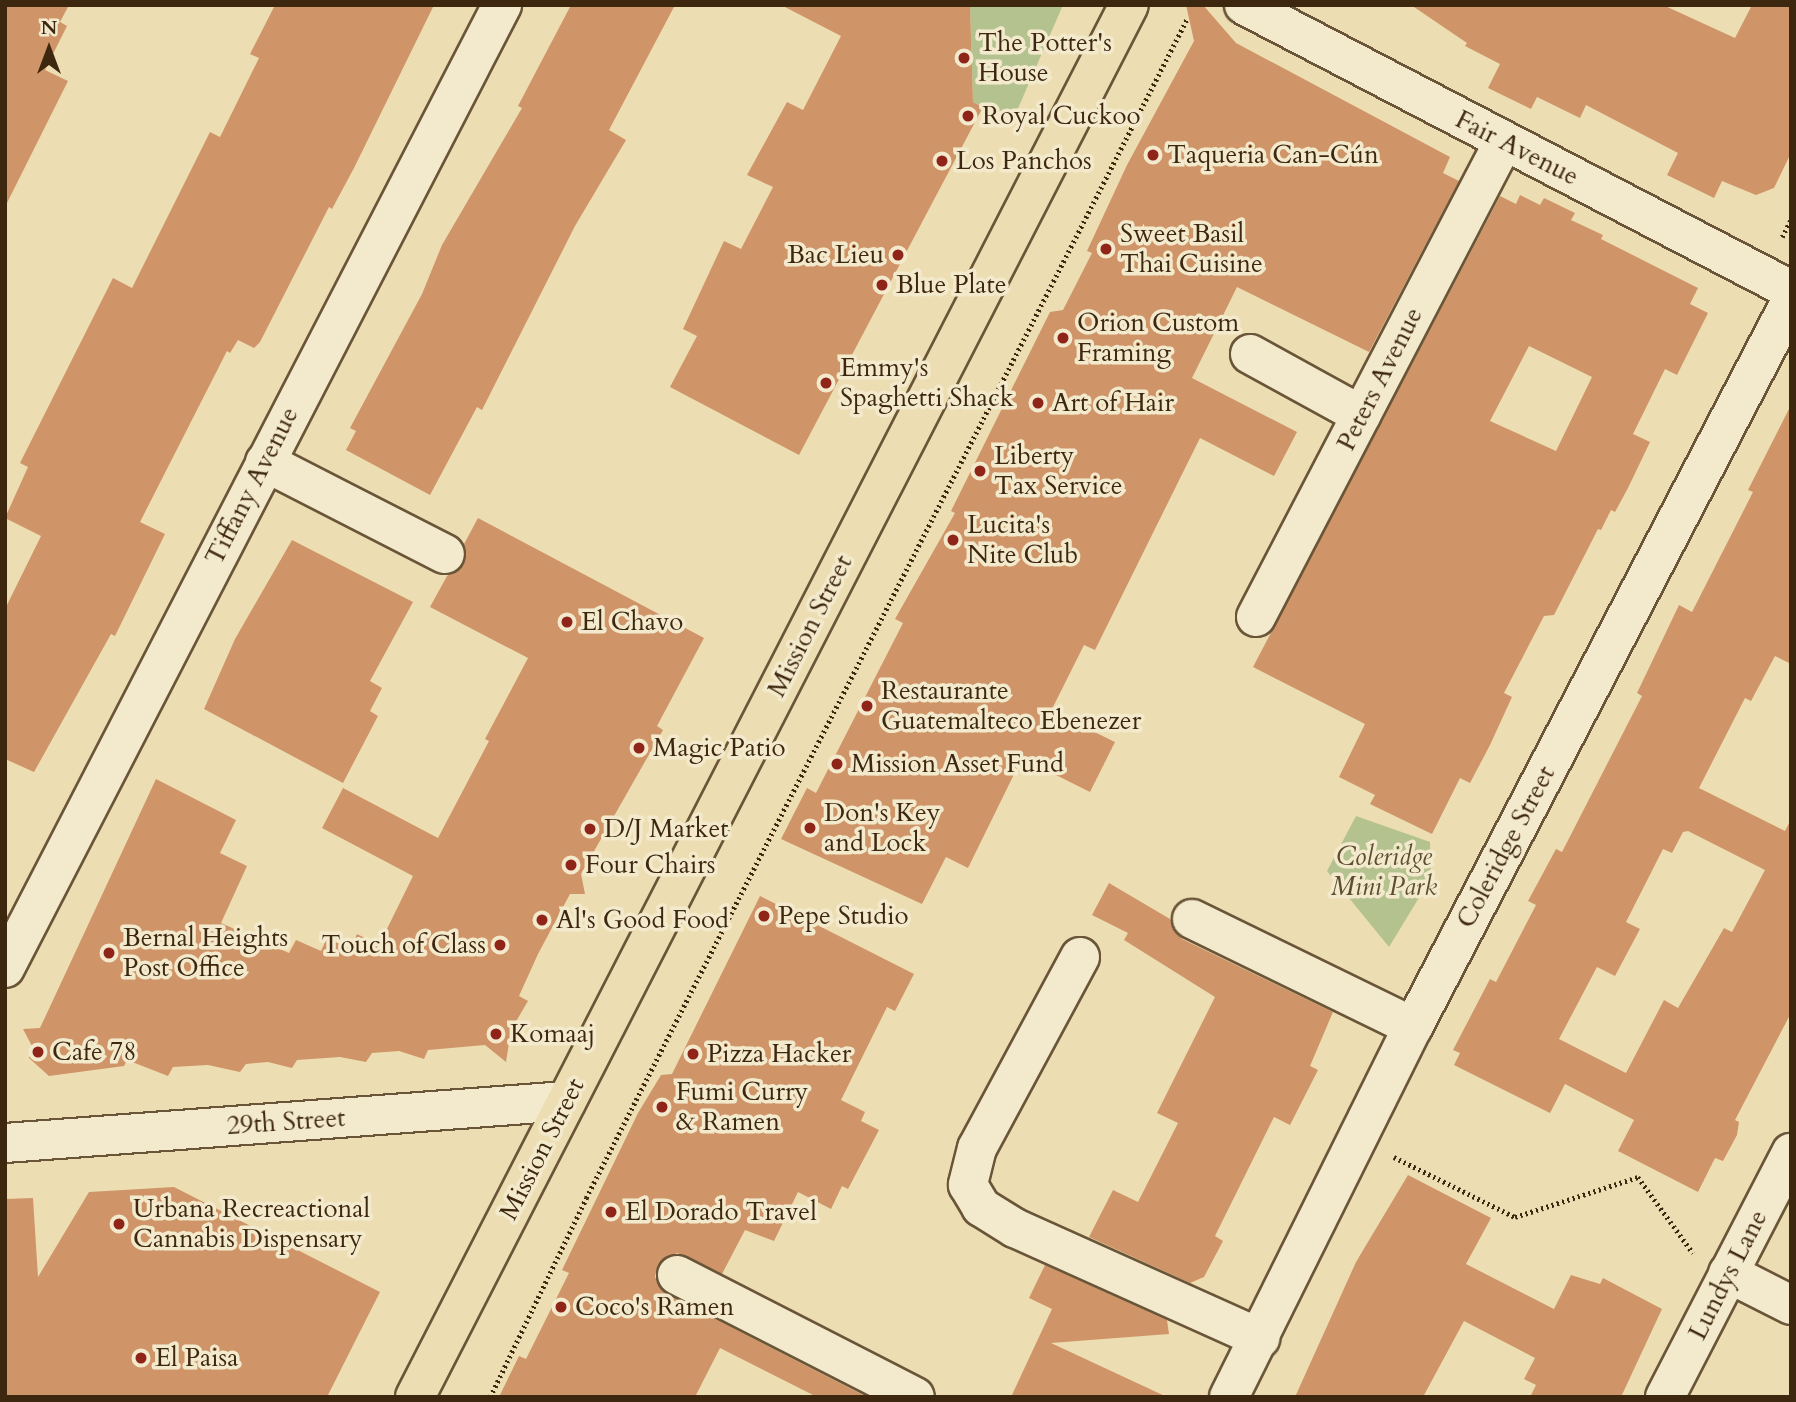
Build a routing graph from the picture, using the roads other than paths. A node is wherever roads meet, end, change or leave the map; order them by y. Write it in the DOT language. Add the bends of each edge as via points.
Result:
graph roads {
  1 [pos="502,5"];
  2 [pos="1129,5"];
  3 [pos="1244,5"];
  4 [pos="1504,141"];
  5 [pos="1791,290"];
  6 [pos="1791,301"];
  7 [pos="1250,354"];
  8 [pos="1361,415"];
  9 [pos="265,462"];
  10 [pos="445,554"];
  11 [pos="1256,617"];
  12 [pos="1192,919"];
  13 [pos="1080,957"];
  14 [pos="5,968"];
  15 [pos="1413,1027"];
  16 [pos="566,1101"];
  17 [pos="5,1143"];
  18 [pos="1791,1153"];
  19 [pos="1728,1273"];
  20 [pos="677,1275"];
  21 [pos="1791,1305"];
  22 [pos="1259,1338"];
  23 [pos="415,1397"];
  24 [pos="915,1397"];
  25 [pos="1230,1397"];
  26 [pos="1665,1397"];
  1 -- 9 [label="street, Tiffany Avenue"];
  2 -- 16 [label="main road, Mission Street"];
  3 -- 4 [label="street, Fair Avenue"];
  4 -- 5 [label="street, Fair Avenue"];
  4 -- 8 [label="street, Peters Avenue"];
  6 -- 15 [label="street, Coleridge Street"];
  7 -- 8 [label="street"];
  8 -- 11 [label="street, Peters Avenue"];
  9 -- 10 [label="street"];
  9 -- 14 [label="street, Tiffany Avenue"];
  12 -- 15 [label="street"];
  13 -- 22 [label="street" via="977,1148 968,1185 981,1207 1015,1228"];
  15 -- 22 [label="street, Coleridge Street"];
  16 -- 17 [label="street, 29th Street"];
  16 -- 23 [label="main road, Mission Street"];
  18 -- 19 [label="street, Lundys Lane"];
  19 -- 21 [label="street"];
  19 -- 26 [label="street, Lundys Lane"];
  20 -- 24 [label="street"];
  22 -- 25 [label="street, Coleridge Street"];
}
